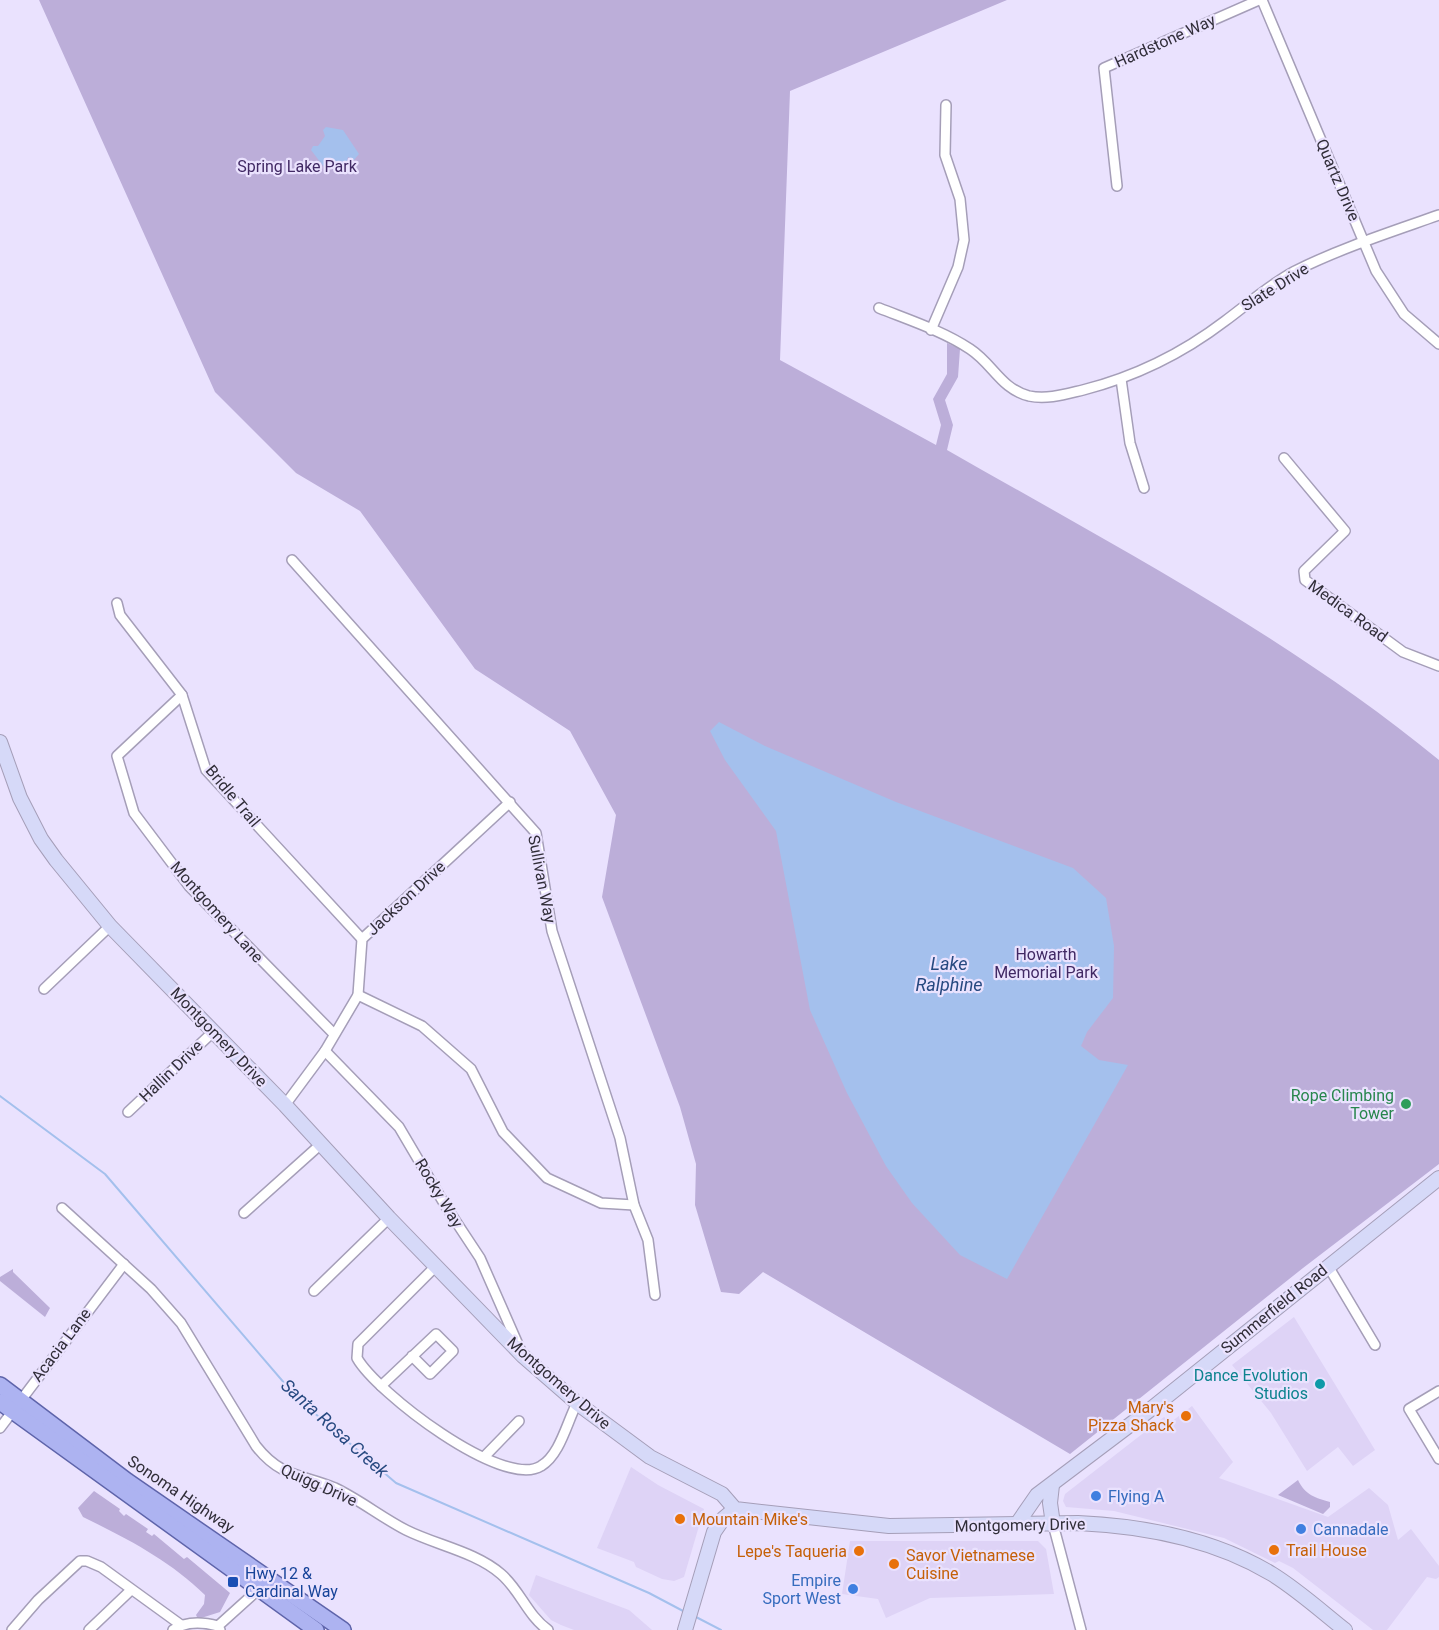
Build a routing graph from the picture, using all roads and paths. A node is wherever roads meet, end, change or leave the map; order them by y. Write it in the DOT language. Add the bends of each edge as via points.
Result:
graph roads {
  1 [pos="1260,0"];
  2 [pos="946,105"];
  3 [pos="1117,186"];
  4 [pos="1439,215"];
  5 [pos="1364,242"];
  6 [pos="879,308"];
  7 [pos="931,330"];
  8 [pos="1439,344"];
  9 [pos="1121,379"];
  10 [pos="1284,458"];
  11 [pos="1144,488"];
  12 [pos="292,560"];
  13 [pos="117,603"];
  14 [pos="1439,666"];
  15 [pos="182,695"];
  16 [pos="0,742"];
  17 [pos="510,802"];
  18 [pos="110,926"];
  19 [pos="362,939"];
  20 [pos="45,989"];
  21 [pos="358,995"];
  22 [pos="214,1031"];
  23 [pos="334,1034"];
  24 [pos="325,1051"];
  25 [pos="285,1105"];
  26 [pos="128,1112"];
  27 [pos="321,1144"];
  28 [pos="1439,1178"];
  29 [pos="634,1205"];
  30 [pos="62,1208"];
  31 [pos="244,1214"];
  32 [pos="389,1218"];
  33 [pos="124,1264"];
  34 [pos="435,1266"];
  35 [pos="1328,1266"];
  36 [pos="314,1291"];
  37 [pos="656,1295"];
  38 [pos="1375,1345"];
  39 [pos="412,1356"];
  40 [pos="523,1356"];
  41 [pos="0,1385"];
  42 [pos="381,1386"];
  43 [pos="1439,1391"];
  44 [pos="0,1402"];
  45 [pos="577,1403"];
  46 [pos="16,1407"];
  47 [pos="519,1421"];
  48 [pos="0,1428"];
  49 [pos="484,1457"];
  50 [pos="1439,1459"];
  51 [pos="1052,1485"];
  52 [pos="735,1509"];
  53 [pos="1017,1524"];
  54 [pos="1053,1524"];
  55 [pos="269,1576"];
  56 [pos="259,1589"];
  57 [pos="131,1590"];
  58 [pos="177,1627"];
  59 [pos="219,1628"];
  60 [pos="12,1630"];
  61 [pos="89,1630"];
  62 [pos="316,1630"];
  63 [pos="343,1630"];
  64 [pos="548,1630"];
  65 [pos="685,1630"];
  66 [pos="1081,1630"];
  67 [pos="1345,1630"];
  1 -- 3 [label="street, Hardstone Way" via="1104,68"];
  1 -- 5 [label="street, Quartz Drive"];
  2 -- 7 [label="street" via="945,155 960,199 964,240 958,267"];
  4 -- 5 [label="street, Slate Drive"];
  5 -- 8 [label="street, Quartz Drive" via="1385,288 1404,314"];
  5 -- 9 [label="street, Slate Drive" via="1294,272 1189,344"];
  6 -- 7 [label="street, Slate Drive"];
  7 -- 9 [label="street, Slate Drive" via="969,348 1009,387 1032,397 1066,394"];
  9 -- 11 [label="street" via="1130,443"];
  10 -- 14 [label="street, Medica Road" via="1345,531 1304,571 1305,580 1403,652"];
  12 -- 17 [label="street, Sullivan Way"];
  13 -- 15 [label="street, Bridle Trail" via="120,615"];
  15 -- 19 [label="street, Bridle Trail" via="206,770"];
  15 -- 23 [label="street, Montgomery Lane" via="117,756 134,813 189,886"];
  16 -- 18 [label="street, Montgomery Drive" via="20,798 41,839"];
  17 -- 19 [label="street, Jackson Drive"];
  17 -- 29 [label="street, Sullivan Way" via="536,833 552,931 620,1138"];
  18 -- 20 [label="street"];
  18 -- 22 [label="street, Montgomery Drive"];
  19 -- 21 [label="street, Jackson Drive"];
  21 -- 23 [label="street, Jackson Drive"];
  21 -- 29 [label="street" via="422,1026 471,1069 503,1132 547,1178 601,1203"];
  22 -- 25 [label="street, Montgomery Drive"];
  22 -- 26 [label="street, Hallin Drive"];
  23 -- 24 [label="street, Jackson Drive"];
  24 -- 25 [label="street, Jackson Drive"];
  24 -- 40 [label="street, Rocky Way" via="399,1127 480,1258"];
  25 -- 27 [label="street, Montgomery Drive"];
  27 -- 31 [label="street"];
  27 -- 32 [label="street, Montgomery Drive"];
  28 -- 35 [label="street, Summerfield Road"];
  29 -- 37 [label="street, Sullivan Way" via="648,1239"];
  30 -- 33 [label="street, Quigg Drive"];
  32 -- 34 [label="street, Montgomery Drive"];
  32 -- 36 [label="street"];
  33 -- 46 [label="street, Acacia Lane"];
  33 -- 64 [label="street, Quigg Drive" via="180,1323 256,1446 271,1463 289,1475 332,1487 404,1529 491,1567 508,1581 534,1618"];
  34 -- 40 [label="street, Montgomery Drive"];
  34 -- 42 [label="street" via="358,1344 357,1358"];
  35 -- 38 [label="street"];
  35 -- 51 [label="street, Summerfield Road"];
  39 -- 39 [label="street" via="436,1334 453,1351 430,1374"];
  39 -- 42 [label="street"];
  40 -- 45 [label="street, Montgomery Drive"];
  41 -- 46 [label="main road, Sonoma Highway"];
  42 -- 49 [label="street" via="432,1430"];
  43 -- 50 [label="street" via="1408,1409"];
  44 -- 46 [label="main road, Sonoma Highway"];
  45 -- 49 [label="street" via="554,1452 542,1466 522,1470"];
  45 -- 52 [label="street, Montgomery Drive" via="650,1457 722,1494"];
  46 -- 48 [label="street, Acacia Lane"];
  46 -- 55 [label="main road, Sonoma Highway"];
  46 -- 56 [label="main road, Sonoma Highway"];
  47 -- 49 [label="street"];
  51 -- 53 [label="street, Summerfield Road" via="1037,1495"];
  51 -- 54 [label="street"];
  52 -- 53 [label="street, Montgomery Drive" via="889,1526"];
  52 -- 65 [label="street" via="714,1532"];
  53 -- 54 [label="street, Montgomery Drive"];
  54 -- 66 [label="street"];
  54 -- 67 [label="street, Montgomery Drive" via="1117,1526 1212,1546 1269,1573"];
  55 -- 56 [label="main road"];
  55 -- 63 [label="main road, Sonoma Highway"];
  56 -- 59 [label="street"];
  56 -- 62 [label="main road, Sonoma Highway"];
  57 -- 58 [label="street"];
  57 -- 60 [label="street" via="101,1567 80,1561"];
  57 -- 61 [label="street"];
  58 -- 59 [label="street" via="207,1623"];
}
